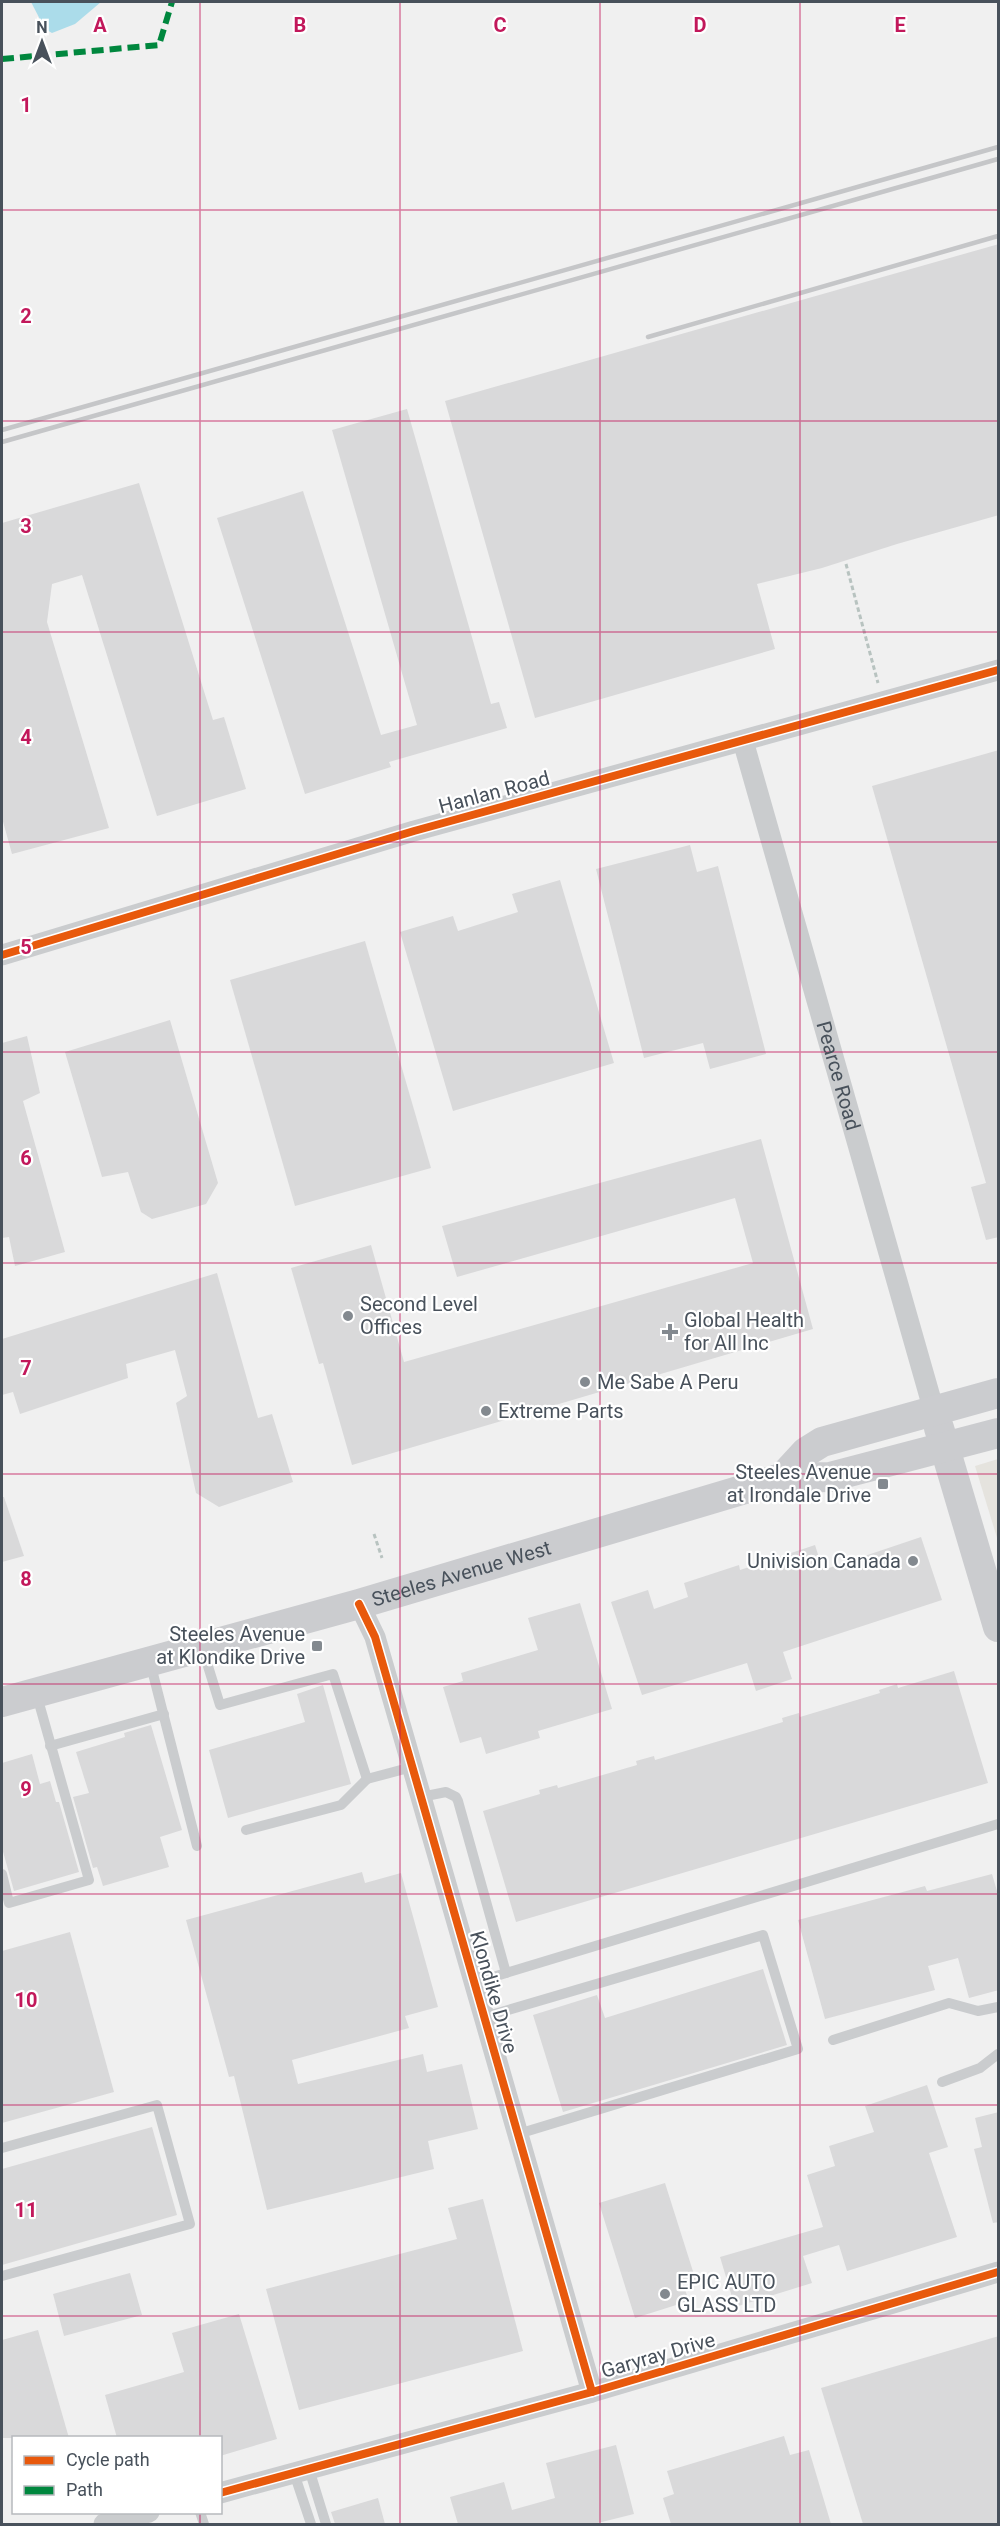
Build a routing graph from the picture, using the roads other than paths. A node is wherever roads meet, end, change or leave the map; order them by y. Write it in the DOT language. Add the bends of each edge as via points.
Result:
graph roads {
  1 [pos="999,670"];
  2 [pos="743,741"];
  3 [pos="2,955"];
  4 [pos="999,1393"];
  5 [pos="934,1411"];
  6 [pos="999,1432"];
  7 [pos="944,1446"];
  8 [pos="782,1478"];
  9 [pos="359,1604"];
  10 [pos="999,1627"];
  11 [pos="202,1646"];
  12 [pos="150,1662"];
  13 [pos="36,1693"];
  14 [pos="2,1702"];
  15 [pos="164,1714"];
  16 [pos="50,1746"];
  17 [pos="412,1767"];
  18 [pos="367,1779"];
  19 [pos="421,1797"];
  20 [pos="999,1824"];
  21 [pos="246,1830"];
  22 [pos="197,1846"];
  23 [pos="2,1874"];
  24 [pos="506,1973"];
  25 [pos="474,1983"];
  26 [pos="999,2007"];
  27 [pos="484,2017"];
  28 [pos="833,2040"];
  29 [pos="999,2054"];
  30 [pos="942,2082"];
  31 [pos="518,2134"];
  32 [pos="2,2148"];
  33 [pos="999,2272"];
  34 [pos="2,2276"];
  35 [pos="592,2392"];
  36 [pos="302,2471"];
  37 [pos="222,2492"];
  38 [pos="143,2514"];
  39 [pos="114,2523"];
  40 [pos="311,2524"];
  41 [pos="326,2524"];
  1 -- 2 [label="street, Hanlan Road"];
  2 -- 3 [label="street, Hanlan Road" via="414,831"];
  2 -- 5 [label="street, Pearce Road"];
  4 -- 5 [label="main road"];
  5 -- 7 [label="main road"];
  5 -- 8 [label="main road" via="822,1442 806,1452"];
  6 -- 7 [label="main road, Steeles Avenue West"];
  7 -- 8 [label="main road, Steeles Avenue West" via="830,1477"];
  7 -- 10 [label="main road"];
  8 -- 9 [label="main road, Steeles Avenue West"];
  9 -- 11 [label="main road, Steeles Avenue West"];
  9 -- 17 [label="street, Klondike Drive" via="375,1637"];
  11 -- 12 [label="main road, Steeles Avenue West"];
  11 -- 18 [label="lane" via="220,1705 333,1674"];
  12 -- 13 [label="main road, Steeles Avenue West"];
  12 -- 15 [label="lane"];
  13 -- 14 [label="main road, Steeles Avenue West"];
  13 -- 16 [label="lane"];
  15 -- 16 [label="lane"];
  15 -- 22 [label="lane"];
  16 -- 23 [label="lane" via="89,1880 9,1903"];
  17 -- 18 [label="lane"];
  17 -- 19 [label="street, Klondike Drive"];
  18 -- 21 [label="lane" via="341,1805"];
  19 -- 24 [label="lane" via="446,1792 458,1801"];
  19 -- 25 [label="street, Klondike Drive"];
  20 -- 24 [label="lane"];
  24 -- 25 [label="lane"];
  25 -- 27 [label="street, Klondike Drive"];
  26 -- 28 [label="lane" via="978,2012 949,2002"];
  27 -- 31 [label="street, Klondike Drive"];
  27 -- 31 [label="lane" via="763,1935 798,2049"];
  29 -- 30 [label="lane" via="980,2068"];
  31 -- 35 [label="street, Klondike Drive"];
  32 -- 34 [label="lane" via="157,2105 190,2224"];
  33 -- 35 [label="street, Garyray Drive"];
  35 -- 36 [label="street, Garyray Drive"];
  36 -- 37 [label="street, Garyray Drive"];
  36 -- 40 [label="lane"];
  36 -- 41 [label="lane"];
  38 -- 39 [label="street"];
}
